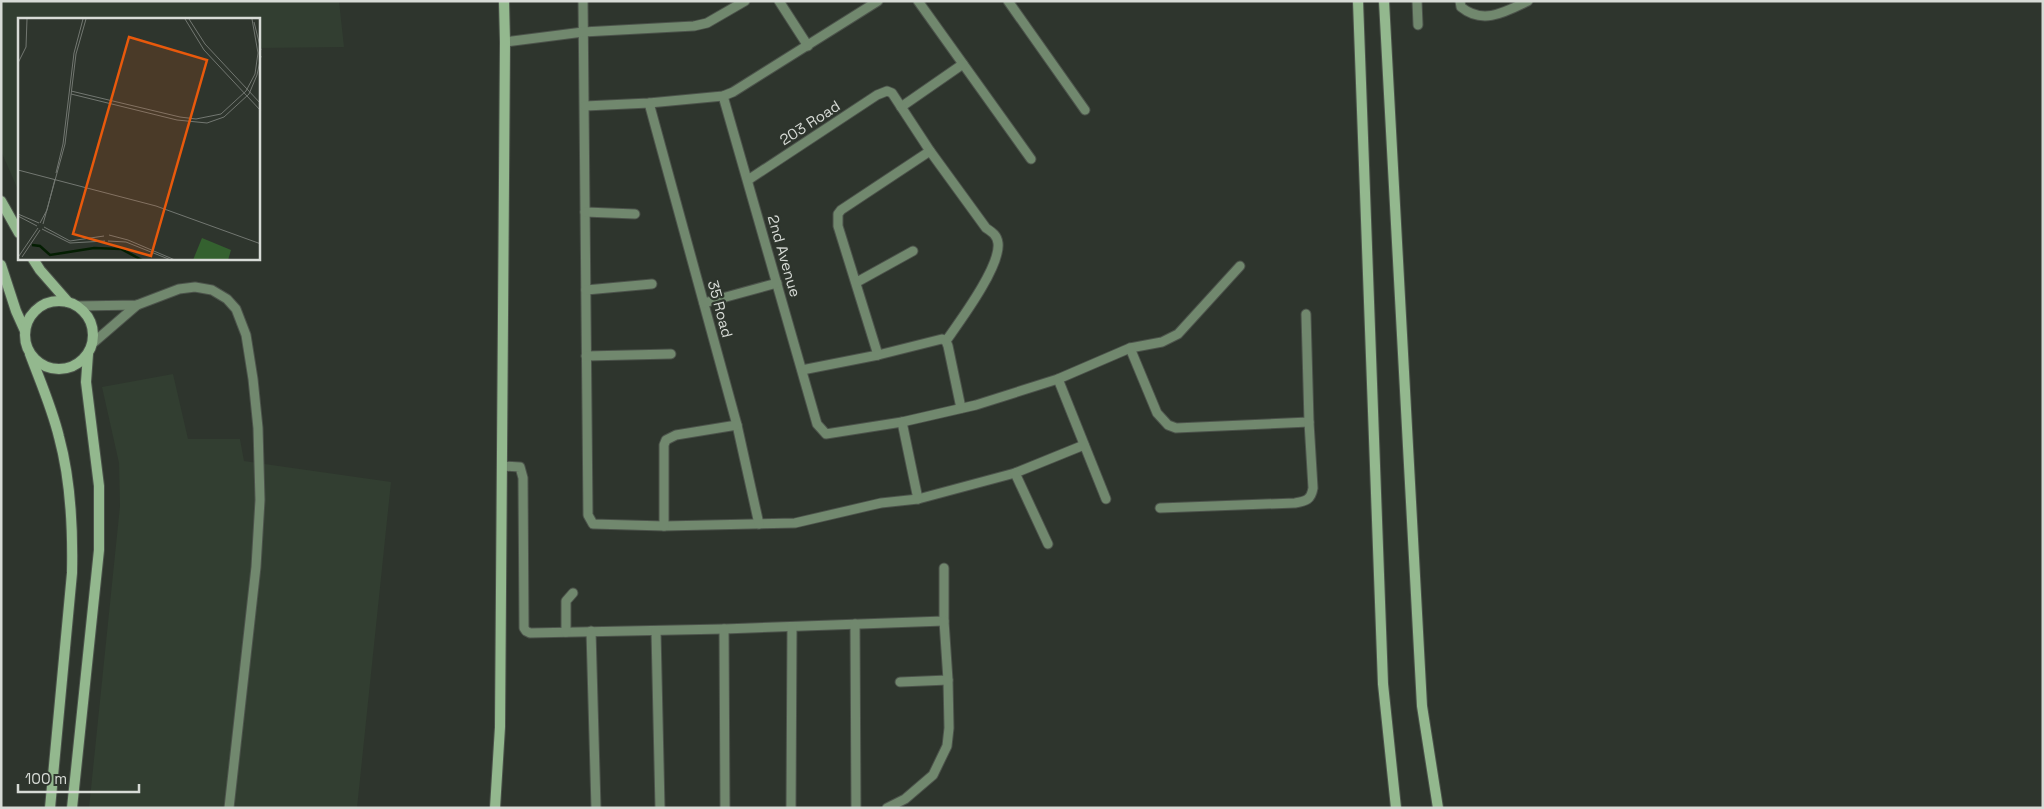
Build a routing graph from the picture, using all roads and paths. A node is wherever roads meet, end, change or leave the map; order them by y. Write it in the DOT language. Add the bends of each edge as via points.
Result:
graph roads {
  1 [pos="504,1"];
  2 [pos="583,1"];
  3 [pos="745,1"];
  4 [pos="779,1"];
  5 [pos="918,1"];
  6 [pos="1008,1"];
  7 [pos="1358,1"];
  8 [pos="1384,1"];
  9 [pos="1417,1"];
  10 [pos="1460,1"];
  11 [pos="1528,1"];
  12 [pos="873,2"];
  13 [pos="1418,25"];
  14 [pos="583,32"];
  15 [pos="505,42"];
  16 [pos="808,46"];
  17 [pos="963,64"];
  18 [pos="723,96"];
  19 [pos="649,103"];
  20 [pos="584,106"];
  21 [pos="901,107"];
  22 [pos="1085,110"];
  23 [pos="930,151"];
  24 [pos="1031,159"];
  25 [pos="748,180"];
  26 [pos="1,201"];
  27 [pos="585,212"];
  28 [pos="635,214"];
  29 [pos="18,231"];
  30 [pos="913,251"];
  31 [pos="34,260"];
  32 [pos="1,265"];
  33 [pos="1240,266"];
  34 [pos="857,282"];
  35 [pos="777,283"];
  36 [pos="652,284"];
  37 [pos="586,290"];
  38 [pos="704,303"];
  39 [pos="73,304"];
  40 [pos="137,305"];
  41 [pos="1306,314"];
  42 [pos="25,331"];
  43 [pos="946,341"];
  44 [pos="93,343"];
  45 [pos="1130,348"];
  46 [pos="30,354"];
  47 [pos="88,354"];
  48 [pos="672,354"];
  49 [pos="878,355"];
  50 [pos="586,356"];
  51 [pos="802,370"];
  52 [pos="1058,379"];
  53 [pos="962,408"];
  54 [pos="902,422"];
  55 [pos="1309,422"];
  56 [pos="737,425"];
  57 [pos="1084,445"];
  58 [pos="502,466"];
  59 [pos="1015,473"];
  60 [pos="918,499"];
  61 [pos="1106,499"];
  62 [pos="1160,508"];
  63 [pos="759,524"];
  64 [pos="664,526"];
  65 [pos="1048,544"];
  66 [pos="944,568"];
  67 [pos="573,593"];
  68 [pos="944,621"];
  69 [pos="855,624"];
  70 [pos="792,627"];
  71 [pos="724,629"];
  72 [pos="592,631"];
  73 [pos="656,631"];
  74 [pos="566,632"];
  75 [pos="948,680"];
  76 [pos="900,682"];
  77 [pos="50,808"];
  78 [pos="72,808"];
  79 [pos="229,808"];
  80 [pos="495,808"];
  81 [pos="596,808"];
  82 [pos="660,808"];
  83 [pos="725,808"];
  84 [pos="790,808"];
  85 [pos="856,808"];
  86 [pos="887,808"];
  87 [pos="1396,808"];
  88 [pos="1438,808"];
  1 -- 15 [label="street"];
  2 -- 14 [label="street"];
  3 -- 14 [label="street" via="707,23 694,26"];
  4 -- 16 [label="street"];
  5 -- 17 [label="street"];
  6 -- 22 [label="street"];
  7 -- 87 [label="street" via="1383,684"];
  8 -- 88 [label="street" via="1422,706"];
  9 -- 13 [label="street"];
  10 -- 11 [label="street" via="1461,7 1470,15 1481,16 1499,14"];
  12 -- 16 [label="street"];
  14 -- 15 [label="street"];
  14 -- 20 [label="street"];
  15 -- 58 [label="street"];
  16 -- 18 [label="street"];
  17 -- 21 [label="street"];
  17 -- 24 [label="street"];
  18 -- 19 [label="street"];
  18 -- 25 [label="street, 2nd Avenue"];
  19 -- 20 [label="street"];
  19 -- 38 [label="street, 35 Road"];
  20 -- 27 [label="street"];
  21 -- 23 [label="street"];
  21 -- 25 [label="street, 203 Road" via="887,90"];
  23 -- 34 [label="street" via="838,214 838,226"];
  23 -- 43 [label="street" via="986,228 996,235 998,243 997,256 983,284"];
  25 -- 35 [label="street, 2nd Avenue"];
  26 -- 29 [label="street"];
  27 -- 28 [label="street"];
  27 -- 37 [label="street"];
  30 -- 34 [label="street"];
  31 -- 39 [label="street"];
  32 -- 42 [label="street"];
  33 -- 45 [label="street" via="1178,334 1162,342"];
  34 -- 49 [label="street"];
  35 -- 38 [label="street"];
  35 -- 51 [label="street, 2nd Avenue"];
  36 -- 37 [label="street"];
  37 -- 50 [label="street"];
  38 -- 56 [label="street, 35 Road"];
  39 -- 40 [label="street"];
  39 -- 42 [label="street" via="51,302 35,310"];
  39 -- 44 [label="street" via="86,313 91,322"];
  40 -- 44 [label="street"];
  40 -- 79 [label="street" via="179,289 212,290 236,309 246,335 258,428 260,500 256,567"];
  41 -- 55 [label="street"];
  42 -- 46 [label="street" via="25,343"];
  43 -- 49 [label="street" via="938,340"];
  43 -- 53 [label="street"];
  44 -- 47 [label="street"];
  45 -- 52 [label="street"];
  45 -- 55 [label="street" via="1157,414 1176,428"];
  46 -- 47 [label="street" via="48,368 59,370 81,363"];
  46 -- 77 [label="street" via="60,438 73,536"];
  47 -- 78 [label="street" via="86,382 99,486 99,550"];
  48 -- 50 [label="street"];
  49 -- 51 [label="street"];
  50 -- 64 [label="street" via="588,516 597,525"];
  51 -- 54 [label="street, 2nd Avenue" via="817,424 826,434"];
  52 -- 53 [label="street"];
  52 -- 57 [label="street"];
  53 -- 54 [label="street"];
  54 -- 60 [label="street"];
  55 -- 62 [label="street" via="1313,488 1312,496 1306,501"];
  56 -- 63 [label="street, 35 Road"];
  56 -- 64 [label="street" via="676,435 666,440"];
  57 -- 59 [label="street"];
  57 -- 61 [label="street"];
  58 -- 74 [label="street" via="520,468 523,478 524,628 530,633"];
  58 -- 80 [label="street" via="500,727"];
  59 -- 60 [label="street"];
  59 -- 65 [label="street"];
  60 -- 63 [label="street" via="881,503 795,523"];
  63 -- 64 [label="street"];
  66 -- 68 [label="street"];
  67 -- 74 [label="street" via="566,601"];
  68 -- 69 [label="street"];
  68 -- 75 [label="street"];
  69 -- 70 [label="street"];
  69 -- 85 [label="street"];
  70 -- 71 [label="street"];
  70 -- 84 [label="street"];
  71 -- 73 [label="street"];
  71 -- 83 [label="street"];
  72 -- 73 [label="street"];
  72 -- 74 [label="street"];
  72 -- 81 [label="street"];
  73 -- 82 [label="street"];
  75 -- 76 [label="street"];
  75 -- 86 [label="street" via="949,728 941,761 933,775 920,787"];
}
